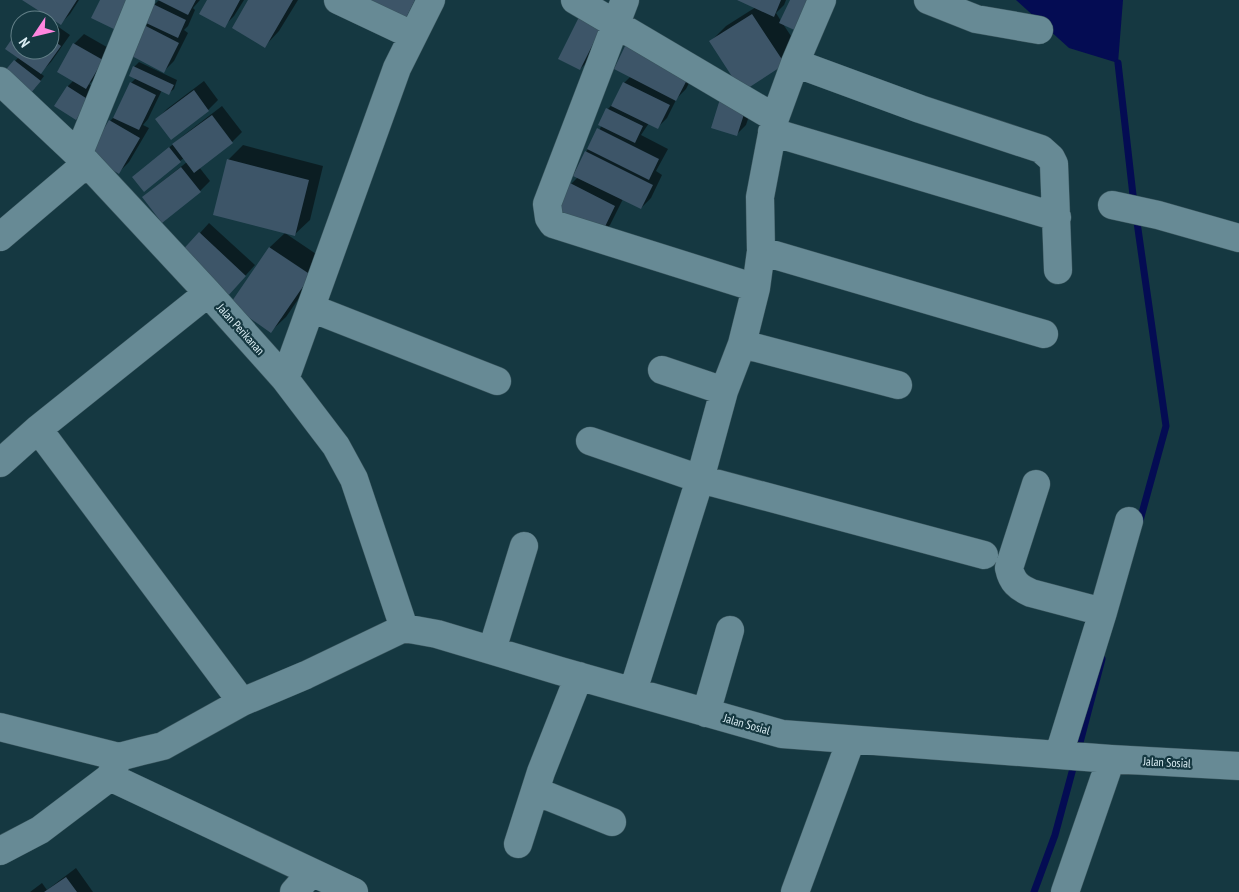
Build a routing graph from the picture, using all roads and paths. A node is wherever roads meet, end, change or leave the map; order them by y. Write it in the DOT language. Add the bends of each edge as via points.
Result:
graph roads {
  1 [pos="141,0"];
  2 [pos="338,0"];
  3 [pos="431,0"];
  4 [pos="574,0"];
  5 [pos="822,0"];
  6 [pos="928,0"];
  7 [pos="620,12"];
  8 [pos="1039,30"];
  9 [pos="412,35"];
  10 [pos="795,63"];
  11 [pos="0,82"];
  12 [pos="774,125"];
  13 [pos="83,159"];
  14 [pos="1134,210"];
  15 [pos="1057,217"];
  16 [pos="0,237"];
  17 [pos="1239,238"];
  18 [pos="761,252"];
  19 [pos="1058,270"];
  20 [pos="756,288"];
  21 [pos="208,293"];
  22 [pos="311,308"];
  23 [pos="1044,334"];
  24 [pos="742,344"];
  25 [pos="662,370"];
  26 [pos="286,379"];
  27 [pos="497,381"];
  28 [pos="898,385"];
  29 [pos="724,391"];
  30 [pos="38,429"];
  31 [pos="590,441"];
  32 [pos="0,463"];
  33 [pos="700,479"];
  34 [pos="1036,484"];
  35 [pos="1129,521"];
  36 [pos="524,546"];
  37 [pos="984,555"];
  38 [pos="1103,612"];
  39 [pos="404,628"];
  40 [pos="730,630"];
  41 [pos="492,650"];
  42 [pos="579,676"];
  43 [pos="633,691"];
  44 [pos="242,702"];
  45 [pos="706,713"];
  46 [pos="0,727"];
  47 [pos="851,740"];
  48 [pos="1063,754"];
  49 [pos="1104,758"];
  50 [pos="1239,766"];
  51 [pos="115,767"];
  52 [pos="534,791"];
  53 [pos="612,822"];
  54 [pos="518,844"];
  55 [pos="0,852"];
  56 [pos="303,882"];
  57 [pos="354,892"];
  58 [pos="795,892"];
  59 [pos="1065,892"];
  1 -- 13 [label="street"];
  2 -- 9 [label="street"];
  3 -- 9 [label="street"];
  4 -- 7 [label="street"];
  5 -- 10 [label="street"];
  6 -- 8 [label="street" via="976,19"];
  7 -- 12 [label="street"];
  7 -- 20 [label="street" via="547,204 549,218 553,224"];
  9 -- 22 [label="street" via="397,68"];
  10 -- 12 [label="street"];
  10 -- 15 [label="street" via="1040,149 1054,164"];
  11 -- 13 [label="street, Jalan Perikanan"];
  12 -- 15 [label="street"];
  12 -- 18 [label="street" via="760,197"];
  13 -- 16 [label="street"];
  13 -- 21 [label="street, Jalan Perikanan"];
  14 -- 17 [label="street"];
  15 -- 19 [label="street"];
  18 -- 20 [label="street"];
  18 -- 23 [label="street"];
  20 -- 24 [label="street"];
  21 -- 26 [label="street, Jalan Perikanan"];
  21 -- 30 [label="street"];
  22 -- 26 [label="street"];
  22 -- 27 [label="street"];
  24 -- 28 [label="street"];
  24 -- 29 [label="street"];
  25 -- 29 [label="street"];
  26 -- 39 [label="street, Jalan Perikanan" via="336,446 354,479"];
  29 -- 33 [label="street"];
  30 -- 32 [label="street"];
  30 -- 44 [label="street"];
  31 -- 33 [label="street"];
  33 -- 37 [label="street"];
  33 -- 43 [label="street"];
  34 -- 38 [label="street" via="1009,568 1011,578 1020,588 1031,593"];
  35 -- 38 [label="street"];
  36 -- 41 [label="street"];
  38 -- 48 [label="street"];
  39 -- 41 [label="street, Jalan Sosial"];
  39 -- 44 [label="street"];
  40 -- 45 [label="street"];
  41 -- 42 [label="street, Jalan Sosial"];
  42 -- 43 [label="street, Jalan Sosial"];
  42 -- 52 [label="street"];
  43 -- 45 [label="street, Jalan Sosial"];
  44 -- 51 [label="street" via="163,746"];
  45 -- 47 [label="street, Jalan Sosial" via="782,734"];
  46 -- 51 [label="street"];
  47 -- 48 [label="street, Jalan Sosial"];
  47 -- 58 [label="street"];
  48 -- 49 [label="street, Jalan Sosial"];
  49 -- 50 [label="street, Jalan Sosial"];
  49 -- 59 [label="street"];
  51 -- 55 [label="street" via="40,830"];
  51 -- 56 [label="street"];
  52 -- 53 [label="street"];
  52 -- 54 [label="street"];
  56 -- 57 [label="street"];
}
